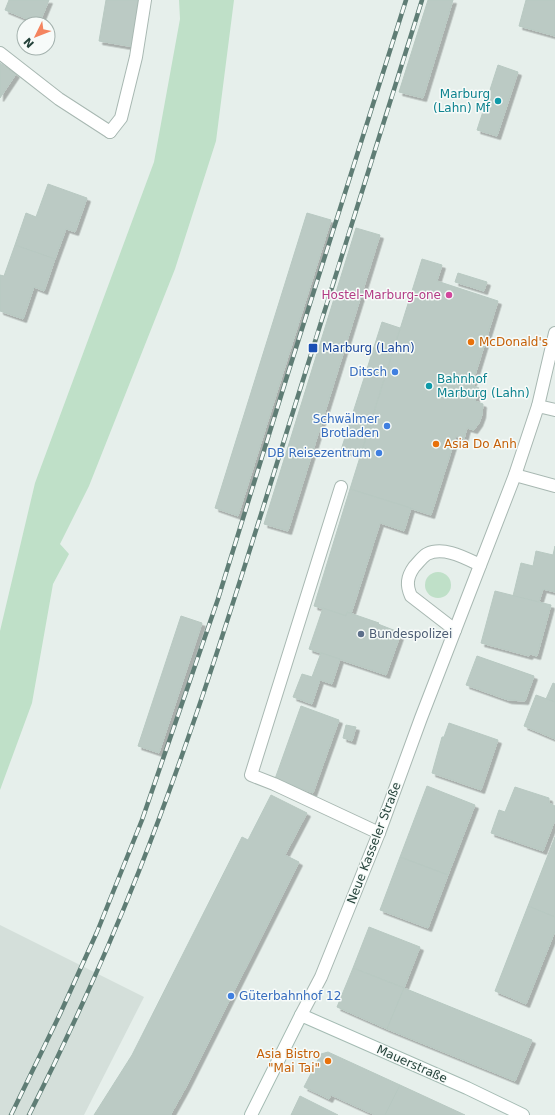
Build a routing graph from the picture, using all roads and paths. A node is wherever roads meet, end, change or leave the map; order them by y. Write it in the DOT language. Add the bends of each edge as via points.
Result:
graph roads {
  1 [pos="145,0"];
  2 [pos="0,53"];
  3 [pos="555,333"];
  4 [pos="538,406"];
  5 [pos="555,410"];
  6 [pos="515,475"];
  7 [pos="555,486"];
  8 [pos="341,487"];
  9 [pos="480,564"];
  10 [pos="455,630"];
  11 [pos="379,833"];
  12 [pos="301,1015"];
  13 [pos="251,1115"];
  14 [pos="523,1115"];
  1 -- 2 [label="street" via="136,57 122,118 110,132 59,99"];
  3 -- 4 [label="street, Neue Kasseler Straße"];
  4 -- 5 [label="street"];
  4 -- 6 [label="street, Neue Kasseler Straße"];
  6 -- 7 [label="street"];
  6 -- 9 [label="street, Neue Kasseler Straße"];
  8 -- 11 [label="street" via="250,775"];
  9 -- 10 [label="street, Neue Kasseler Straße"];
  9 -- 10 [label="street" via="452,553 427,554 419,560 408,579 411,596"];
  10 -- 11 [label="street, Neue Kasseler Straße"];
  11 -- 12 [label="street, Neue Kasseler Straße" via="321,977"];
  12 -- 13 [label="street, Neue Kasseler Straße"];
  12 -- 14 [label="street, Mauerstraße"];
}
